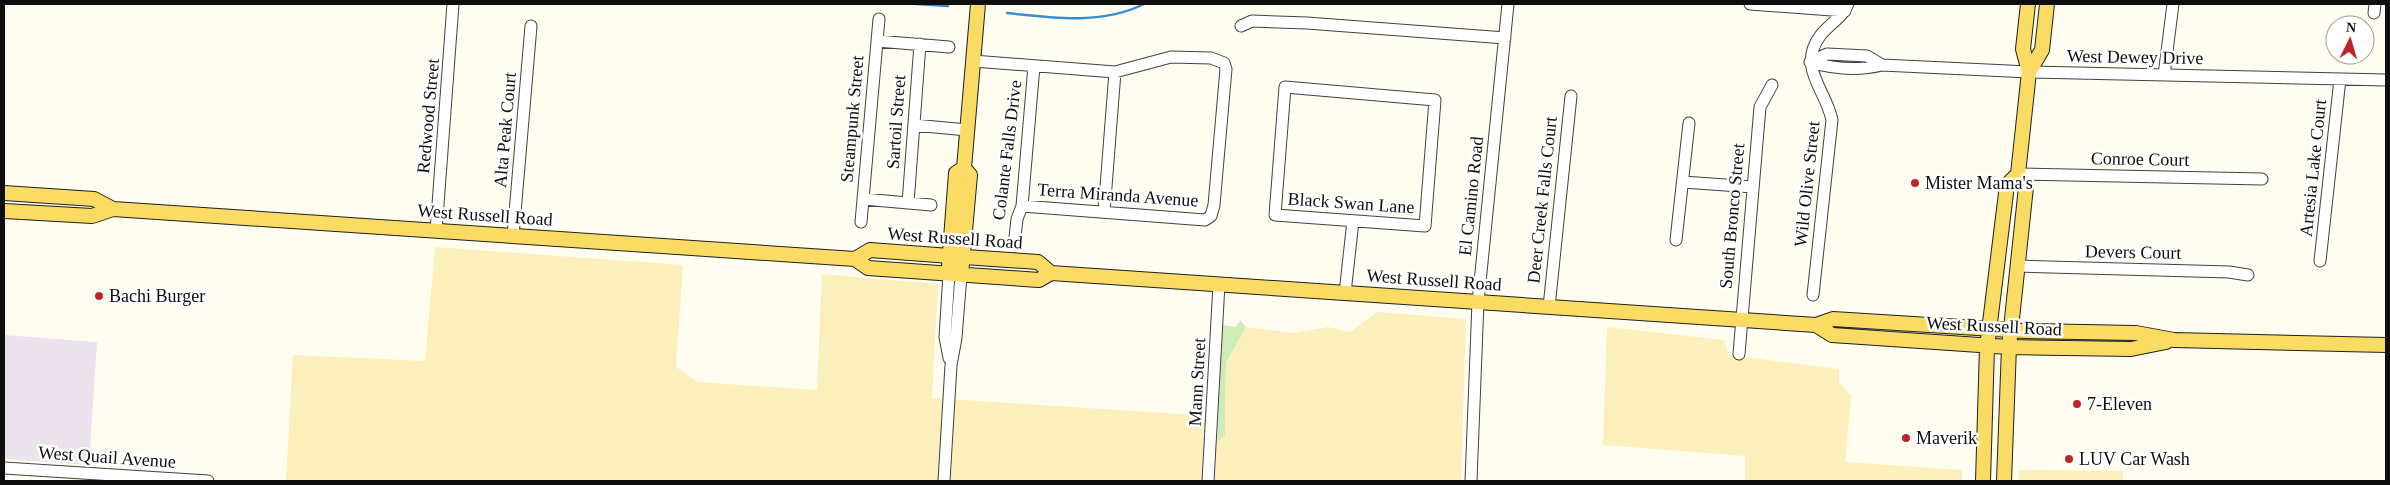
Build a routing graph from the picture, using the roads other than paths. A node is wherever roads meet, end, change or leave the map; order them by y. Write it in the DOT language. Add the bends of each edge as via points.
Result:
graph roads {
  1 [pos="453,4"];
  2 [pos="978,4"];
  3 [pos="1508,4"];
  4 [pos="1750,4"];
  5 [pos="2028,4"];
  6 [pos="2047,4"];
  7 [pos="2173,4"];
  8 [pos="1846,8"];
  9 [pos="879,19"];
  10 [pos="531,26"];
  11 [pos="1241,26"];
  12 [pos="1505,38"];
  13 [pos="877,41"];
  14 [pos="920,44"];
  15 [pos="949,47"];
  16 [pos="973,61"];
  17 [pos="1810,62"];
  18 [pos="1034,66"];
  19 [pos="1115,72"];
  20 [pos="2029,72"];
  21 [pos="2164,75"];
  22 [pos="2340,79"];
  23 [pos="2386,80"];
  24 [pos="1772,85"];
  25 [pos="1571,96"];
  26 [pos="1690,124"];
  27 [pos="914,125"];
  28 [pos="967,130"];
  29 [pos="2018,174"];
  30 [pos="2262,179"];
  31 [pos="1683,182"];
  32 [pos="1753,187"];
  33 [pos="4,193"];
  34 [pos="863,199"];
  35 [pos="908,203"];
  36 [pos="931,205"];
  37 [pos="1022,206"];
  38 [pos="113,209"];
  39 [pos="4,211"];
  40 [pos="1104,212"];
  41 [pos="1353,221"];
  42 [pos="861,222"];
  43 [pos="436,231"];
  44 [pos="513,236"];
  45 [pos="1015,237"];
  46 [pos="1676,240"];
  47 [pos="956,256"];
  48 [pos="855,259"];
  49 [pos="2320,261"];
  50 [pos="2017,266"];
  51 [pos="1051,273"];
  52 [pos="955,275"];
  53 [pos="2248,275"];
  54 [pos="1219,284"];
  55 [pos="1345,293"];
  56 [pos="1813,295"];
  57 [pos="1478,302"];
  58 [pos="1549,307"];
  59 [pos="1740,320"];
  60 [pos="1816,325"];
  61 [pos="1989,329"];
  62 [pos="2011,330"];
  63 [pos="2174,340"];
  64 [pos="2386,345"];
  65 [pos="1987,347"];
  66 [pos="2009,347"];
  67 [pos="1739,354"];
  68 [pos="4,468"];
  69 [pos="153,479"];
  70 [pos="208,481"];
  71 [pos="944,481"];
  72 [pos="1208,481"];
  73 [pos="1471,481"];
  74 [pos="1983,481"];
  75 [pos="2004,481"];
  1 -- 43 [label="street, Redwood Street"];
  2 -- 16 [label="main road"];
  3 -- 12 [label="street, El Camino Road"];
  4 -- 8 [label="street"];
  5 -- 20 [label="main road" via="2023,49"];
  6 -- 20 [label="main road" via="2042,50"];
  7 -- 21 [label="street"];
  8 -- 17 [label="street" via="1816,42"];
  9 -- 13 [label="street, Steampunk Street"];
  10 -- 44 [label="street, Alta Peak Court"];
  11 -- 12 [label="street" via="1252,21 1307,23"];
  12 -- 57 [label="street, El Camino Road"];
  13 -- 14 [label="street"];
  13 -- 34 [label="street, Steampunk Street"];
  14 -- 15 [label="street"];
  14 -- 27 [label="street, Sartoil Street"];
  16 -- 18 [label="street"];
  16 -- 28 [label="main road"];
  17 -- 20 [label="street, West Dewey Drive" via="1864,70 1882,65"];
  17 -- 56 [label="street, Wild Olive Street" via="1816,82 1830,107 1832,120"];
  18 -- 19 [label="street"];
  18 -- 37 [label="street, Colante Falls Drive"];
  19 -- 40 [label="street"];
  19 -- 40 [label="street, Terra Miranda Avenue" via="1171,58 1211,58 1224,63 1226,69 1211,216 1205,220"];
  20 -- 21 [label="street, West Dewey Drive"];
  20 -- 29 [label="main road"];
  21 -- 22 [label="street, West Dewey Drive"];
  22 -- 23 [label="street, West Dewey Drive"];
  22 -- 49 [label="street, Artesia Lake Court"];
  24 -- 32 [label="street, South Bronco Street" via="1760,107"];
  25 -- 58 [label="street, Deer Creek Falls Court"];
  26 -- 31 [label="street"];
  27 -- 28 [label="street"];
  27 -- 35 [label="street, Sartoil Street"];
  28 -- 47 [label="main road" via="964,168 970,174"];
  29 -- 30 [label="street, Conroe Court"];
  29 -- 50 [label="main road" via="2026,187"];
  29 -- 61 [label="main road" via="2007,185"];
  31 -- 32 [label="street"];
  31 -- 46 [label="street"];
  32 -- 59 [label="street, South Bronco Street"];
  33 -- 38 [label="main road, West Russell Road" via="94,199"];
  34 -- 35 [label="street"];
  34 -- 42 [label="street, Steampunk Street"];
  35 -- 36 [label="street"];
  37 -- 40 [label="street, Terra Miranda Avenue"];
  37 -- 45 [label="street, Colante Falls Drive"];
  38 -- 39 [label="main road, West Russell Road" via="92,216"];
  38 -- 43 [label="main road, West Russell Road"];
  41 -- 41 [label="street, Black Swan Lane" via="1275,215 1285,87 1435,100 1425,226"];
  41 -- 55 [label="street"];
  43 -- 44 [label="main road, West Russell Road"];
  44 -- 48 [label="main road, West Russell Road"];
  47 -- 48 [label="main road, West Russell Road" via="870,250"];
  47 -- 51 [label="main road, West Russell Road" via="1038,262"];
  47 -- 52 [label="main road"];
  48 -- 52 [label="main road, West Russell Road" via="868,268"];
  50 -- 53 [label="street, Devers Court"];
  50 -- 62 [label="main road"];
  51 -- 52 [label="main road, West Russell Road" via="1039,280"];
  51 -- 54 [label="main road, West Russell Road"];
  52 -- 71 [label="street" via="945,337 951,365"];
  54 -- 55 [label="main road, West Russell Road"];
  54 -- 72 [label="street, Mann Street"];
  55 -- 57 [label="main road, West Russell Road"];
  57 -- 58 [label="main road, West Russell Road"];
  57 -- 73 [label="street, El Camino Road"];
  58 -- 59 [label="main road, West Russell Road"];
  59 -- 60 [label="main road, West Russell Road"];
  59 -- 67 [label="street, South Bronco Street"];
  60 -- 61 [label="main road, West Russell Road" via="1833,319"];
  60 -- 65 [label="main road, West Russell Road" via="1832,335"];
  61 -- 62 [label="main road, West Russell Road"];
  61 -- 65 [label="main road"];
  62 -- 63 [label="main road, West Russell Road" via="2136,333"];
  62 -- 66 [label="main road"];
  63 -- 64 [label="main road, West Russell Road"];
  63 -- 66 [label="main road, West Russell Road" via="2131,349"];
  65 -- 66 [label="main road, West Russell Road"];
  65 -- 74 [label="main road"];
  66 -- 75 [label="main road"];
  68 -- 69 [label="street, West Quail Avenue"];
  69 -- 70 [label="street, West Quail Avenue"];
}
